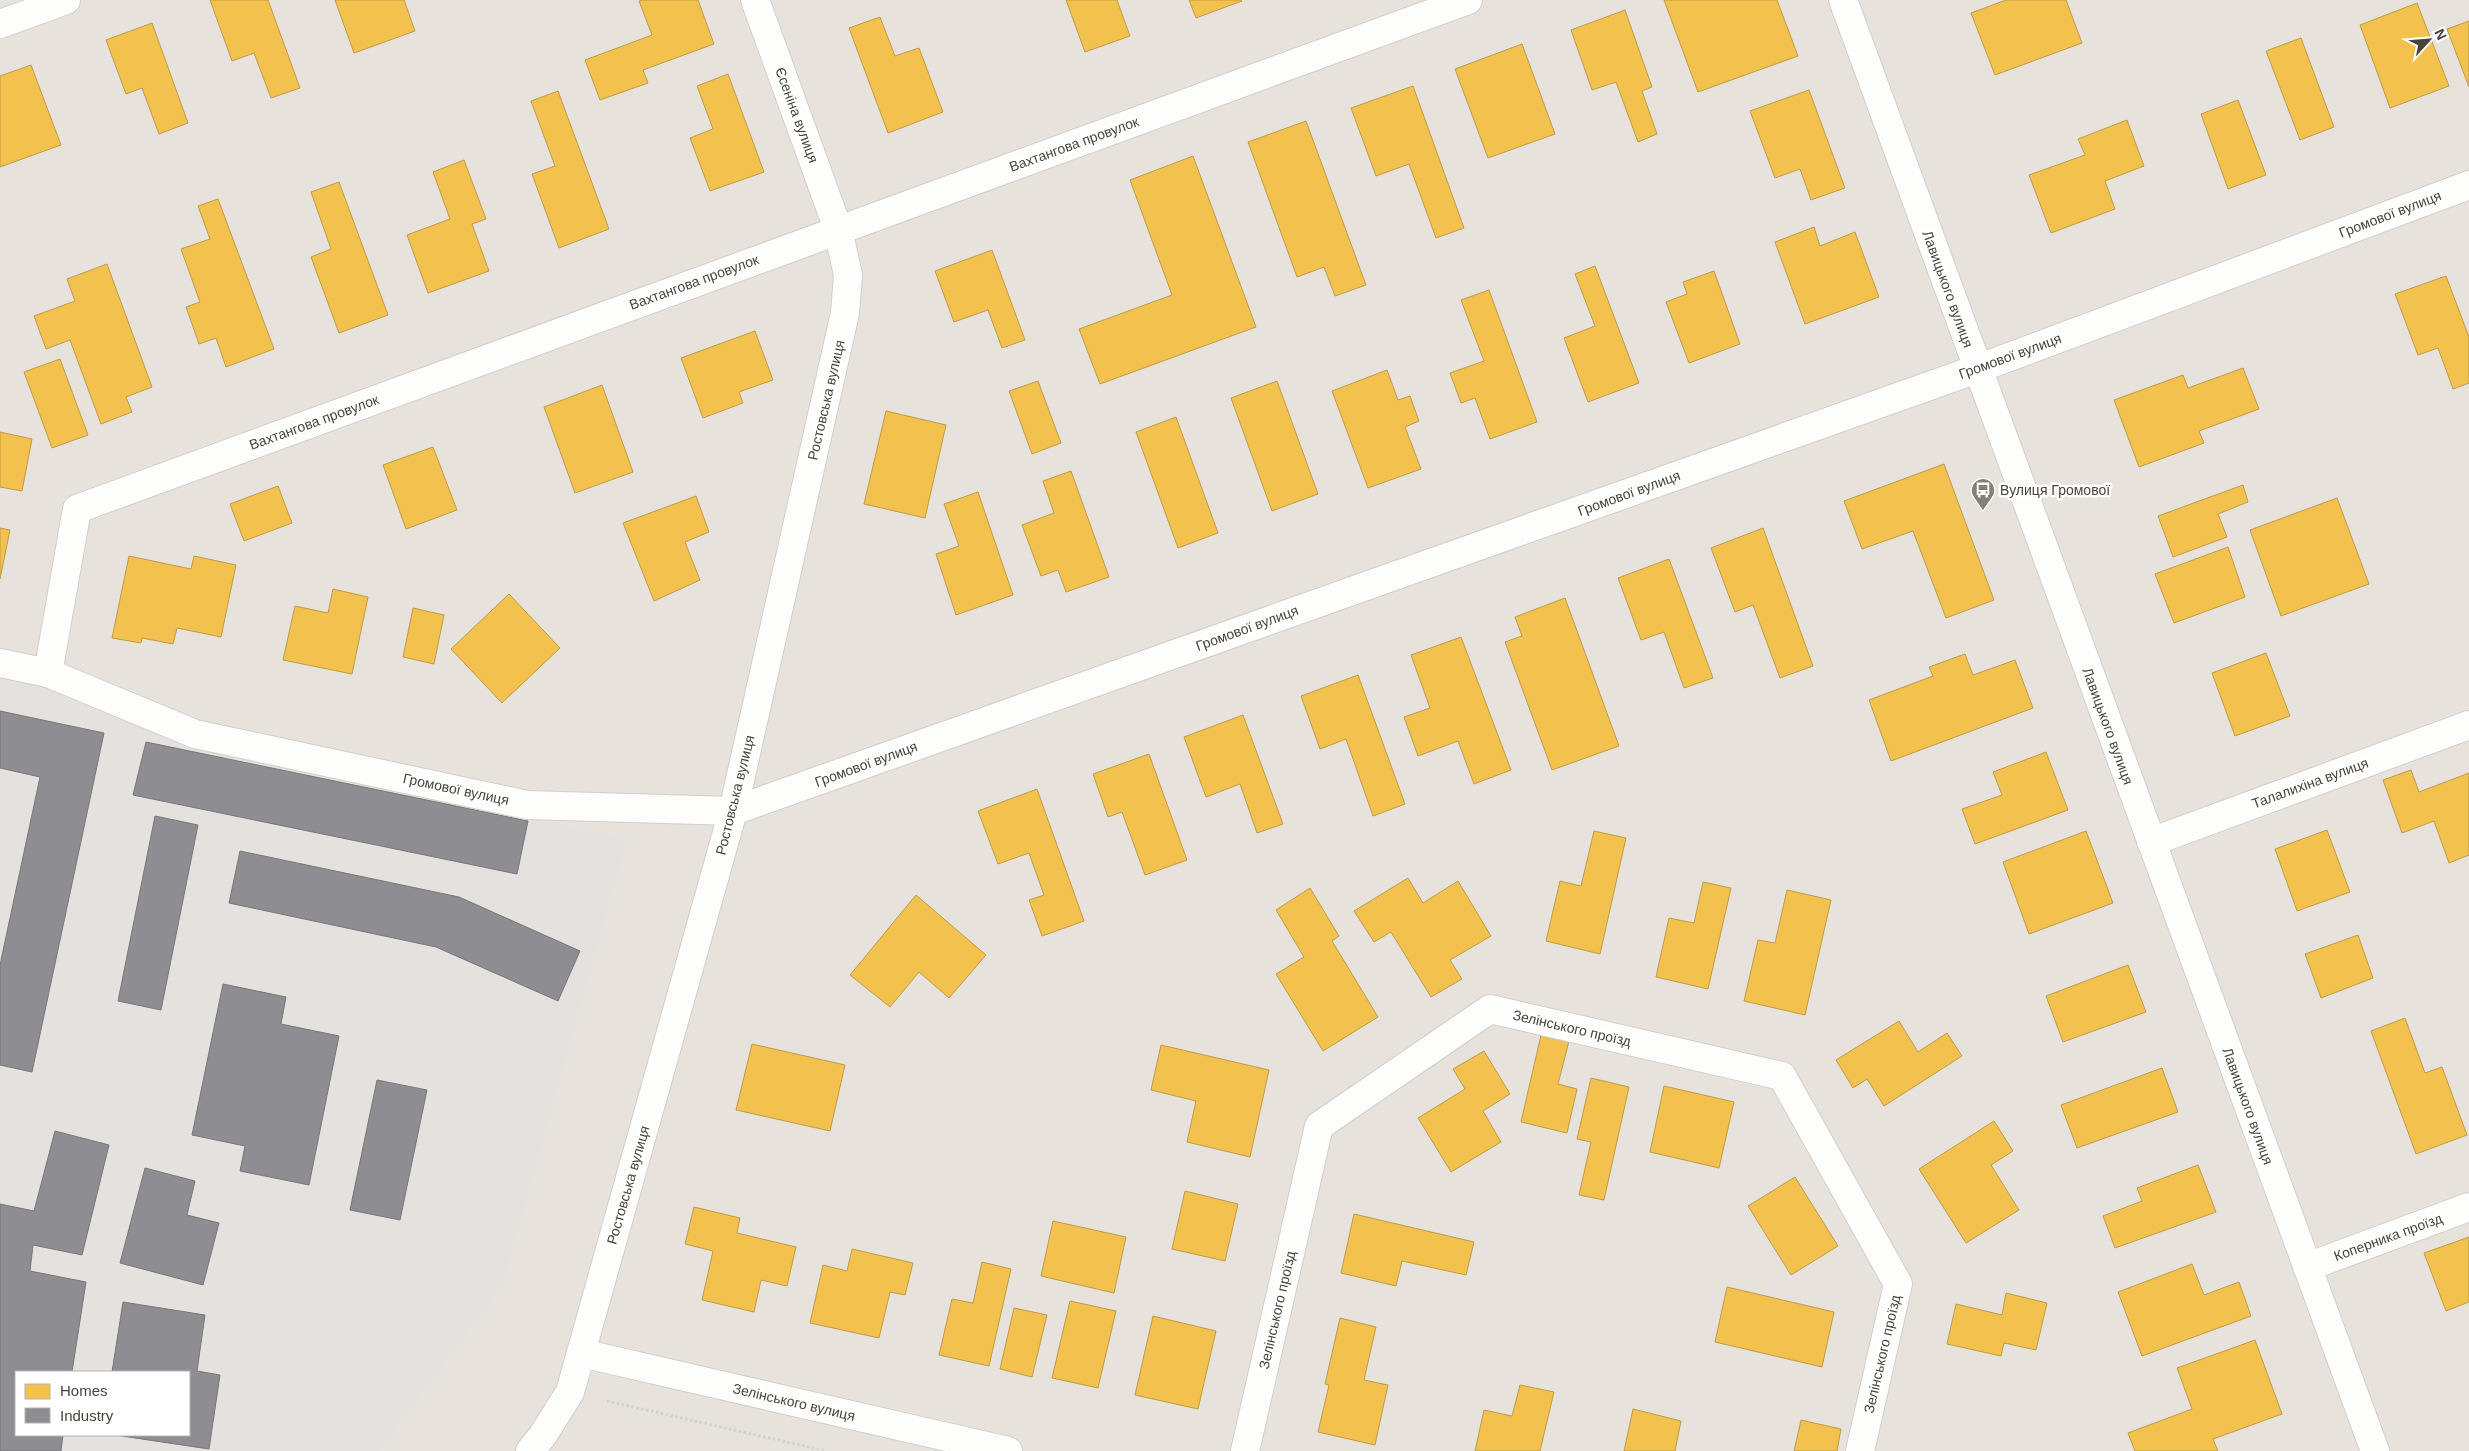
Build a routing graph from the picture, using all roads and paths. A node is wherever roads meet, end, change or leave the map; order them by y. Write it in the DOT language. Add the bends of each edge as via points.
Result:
graph roads {
  1 [pos="66,0"];
  2 [pos="755,0"];
  3 [pos="1468,0"];
  4 [pos="1843,0"];
  5 [pos="0,24"];
  6 [pos="2469,185"];
  7 [pos="838,230"];
  8 [pos="1977,369"];
  9 [pos="0,663"];
  10 [pos="48,673"];
  11 [pos="2469,724"];
  12 [pos="733,811"];
  13 [pos="2151,842"];
  14 [pos="2469,1207"];
  15 [pos="2307,1267"];
  16 [pos="581,1353"];
  17 [pos="570,1392"];
  18 [pos="530,1451"];
  19 [pos="826,1451"];
  20 [pos="1008,1451"];
  21 [pos="1245,1451"];
  22 [pos="1860,1451"];
  23 [pos="2375,1451"];
  1 -- 5 [label="street"];
  2 -- 7 [label="street, Єсеніна вулиця"];
  3 -- 7 [label="street, Вахтангова провулок"];
  4 -- 8 [label="street, Лавицького вулиця"];
  6 -- 8 [label="street, Громової вулиця"];
  7 -- 10 [label="street, Вахтангова провулок" via="77,508"];
  7 -- 12 [label="street, Ростовська вулиця" via="848,276 846,313"];
  8 -- 12 [label="street, Громової вулиця"];
  8 -- 13 [label="street, Лавицького вулиця"];
  9 -- 10 [label="street, Громової вулиця"];
  10 -- 12 [label="street, Громової вулиця" via="195,734 527,805"];
  11 -- 13 [label="street, Талалихіна вулиця"];
  12 -- 16 [label="street, Ростовська вулиця"];
  13 -- 15 [label="street, Лавицького вулиця"];
  14 -- 15 [label="street, Коперника проїзд"];
  15 -- 23 [label="street, Лавицького вулиця"];
  16 -- 17 [label="street, Ростовська вулиця"];
  16 -- 20 [label="street, Зелінського вулиця"];
  17 -- 18 [label="street, Ростовська вулиця"];
  17 -- 19 [label="path"];
  21 -- 22 [label="street, Зелінського проїзд" via="1319,1126 1490,1009 1782,1076 1898,1284"];
}
